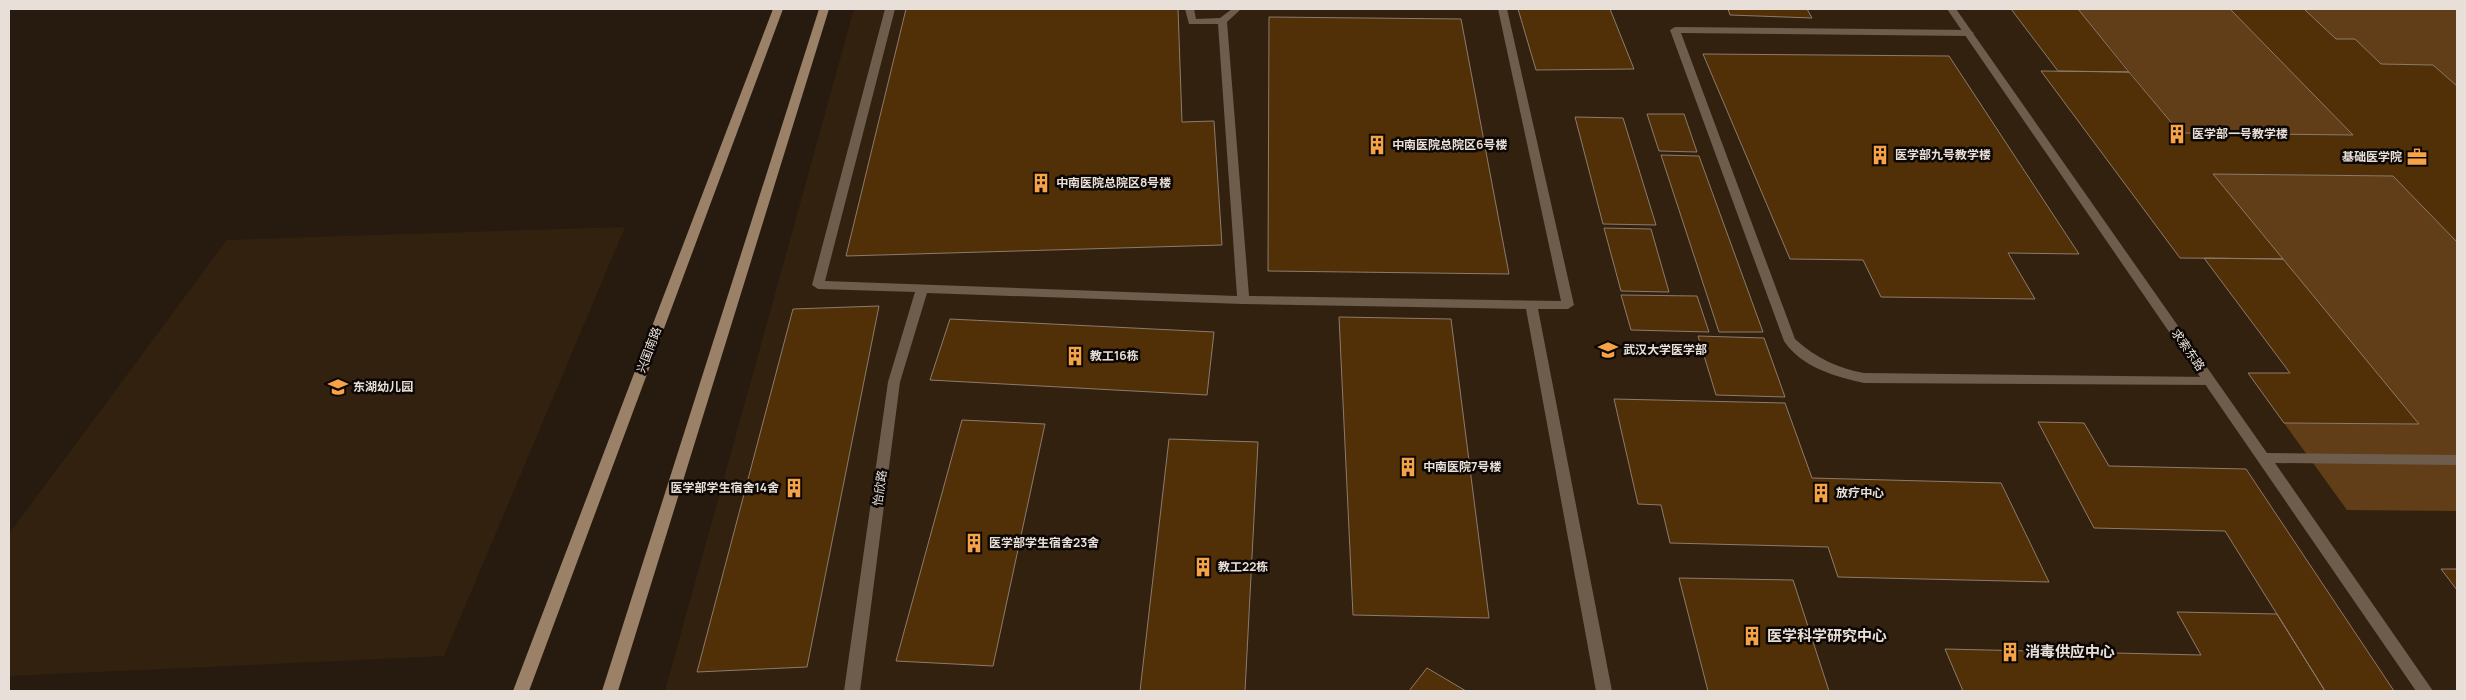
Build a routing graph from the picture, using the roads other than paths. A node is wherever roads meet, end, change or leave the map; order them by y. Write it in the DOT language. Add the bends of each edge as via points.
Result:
graph roads {
  1 [pos="778,9"];
  2 [pos="824,9"];
  3 [pos="890,9"];
  4 [pos="1190,9"];
  5 [pos="1237,9"];
  6 [pos="1503,9"];
  7 [pos="1952,9"];
  8 [pos="1222,21"];
  9 [pos="1969,33"];
  10 [pos="922,288"];
  11 [pos="1243,300"];
  12 [pos="1531,305"];
  13 [pos="2210,382"];
  14 [pos="2262,458"];
  15 [pos="2457,460"];
  16 [pos="521,691"];
  17 [pos="610,691"];
  18 [pos="852,691"];
  19 [pos="1604,691"];
  20 [pos="2425,691"];
  1 -- 16 [label="main road, 兴国南路"];
  2 -- 17 [label="main road"];
  3 -- 10 [label="street" via="818,285"];
  4 -- 8 [label="street" via="1192,22"];
  5 -- 8 [label="street"];
  6 -- 12 [label="street" via="1568,305"];
  7 -- 9 [label="street, 求索东路"];
  8 -- 11 [label="street"];
  9 -- 13 [label="street, 求索东路"];
  9 -- 13 [label="street" via="1675,30 1790,342 1821,366 1864,378"];
  10 -- 11 [label="street"];
  10 -- 18 [label="street, 怡欣路" via="894,382"];
  11 -- 12 [label="street"];
  12 -- 19 [label="street"];
  13 -- 14 [label="street, 求索东路"];
  14 -- 15 [label="street"];
  14 -- 20 [label="street, 求索东路"];
}
